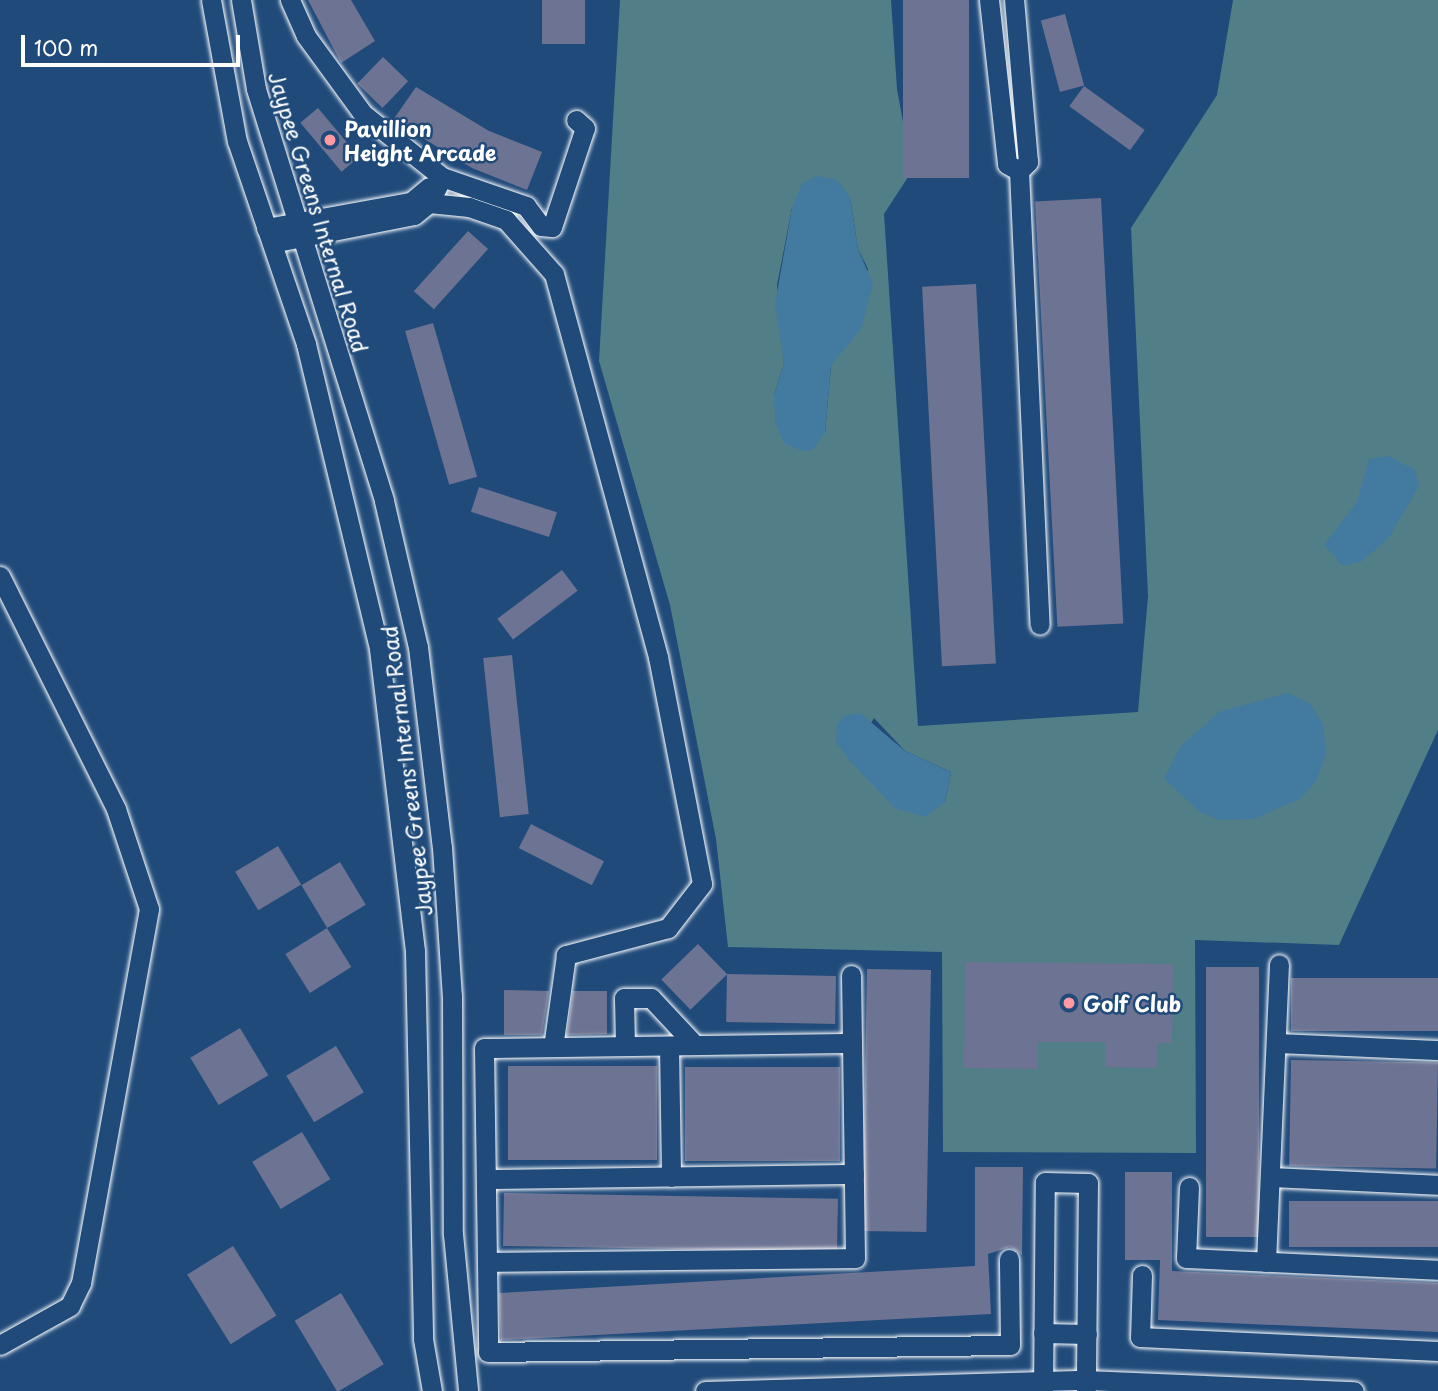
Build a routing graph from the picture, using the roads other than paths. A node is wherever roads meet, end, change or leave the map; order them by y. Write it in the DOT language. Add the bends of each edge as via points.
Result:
graph roads {
  1 [pos="211,0"];
  2 [pos="242,0"];
  3 [pos="290,0"];
  4 [pos="989,0"];
  5 [pos="1014,0"];
  6 [pos="576,120"];
  7 [pos="1019,171"];
  8 [pos="440,176"];
  9 [pos="429,203"];
  10 [pos="299,230"];
  11 [pos="269,235"];
  12 [pos="0,576"];
  13 [pos="1040,625"];
  14 [pos="1279,964"];
  15 [pos="851,975"];
  16 [pos="1276,1042"];
  17 [pos="852,1043"];
  18 [pos="695,1045"];
  19 [pos="625,1046"];
  20 [pos="669,1046"];
  21 [pos="553,1047"];
  22 [pos="1438,1050"];
  23 [pos="854,1174"];
  24 [pos="671,1177"];
  25 [pos="1270,1177"];
  26 [pos="486,1179"];
  27 [pos="1438,1185"];
  28 [pos="1189,1186"];
  29 [pos="1009,1259"];
  30 [pos="487,1262"];
  31 [pos="1266,1262"];
  32 [pos="1438,1270"];
  33 [pos="1142,1275"];
  34 [pos="1043,1333"];
  35 [pos="1087,1334"];
  36 [pos="0,1345"];
  37 [pos="1438,1351"];
  38 [pos="1043,1386"];
  39 [pos="1086,1386"];
  40 [pos="432,1391"];
  41 [pos="468,1391"];
  42 [pos="705,1391"];
  43 [pos="1354,1391"];
  1 -- 11 [label="street, Jaypee Greens Internal Road" via="237,141"];
  2 -- 10 [label="street, Jaypee Greens Internal Road" via="256,89"];
  3 -- 8 [label="street" via="306,36 363,114"];
  4 -- 7 [label="street" via="1007,164"];
  5 -- 7 [label="street" via="1028,162"];
  6 -- 8 [label="street" via="585,128 552,227 541,226 526,206"];
  7 -- 13 [label="street"];
  8 -- 9 [label="street"];
  8 -- 10 [label="street" via="411,202"];
  9 -- 10 [label="street" via="414,215"];
  9 -- 21 [label="street" via="469,207 506,220 554,274 655,645 702,884 668,928 566,955"];
  10 -- 11 [label="street"];
  10 -- 41 [label="street, Jaypee Greens Internal Road" via="383,501 418,647 442,847 452,996 453,1247"];
  11 -- 40 [label="street, Jaypee Greens Internal Road" via="347,498 383,676 415,951 423,1339"];
  12 -- 36 [label="street" via="116,809 149,909 81,1283 71,1306"];
  14 -- 16 [label="street"];
  15 -- 17 [label="street"];
  16 -- 22 [label="street"];
  16 -- 25 [label="street"];
  17 -- 18 [label="street"];
  17 -- 23 [label="street"];
  18 -- 19 [label="street" via="651,998 624,998"];
  18 -- 20 [label="street"];
  19 -- 20 [label="street"];
  19 -- 21 [label="street"];
  20 -- 24 [label="street"];
  21 -- 26 [label="street" via="484,1048"];
  23 -- 24 [label="street"];
  23 -- 30 [label="street" via="855,1258"];
  24 -- 26 [label="street"];
  25 -- 27 [label="street"];
  25 -- 31 [label="street"];
  26 -- 30 [label="street"];
  28 -- 31 [label="street" via="1186,1258"];
  29 -- 30 [label="street" via="1010,1345 488,1352"];
  31 -- 32 [label="street"];
  33 -- 37 [label="street" via="1140,1337"];
  34 -- 35 [label="street"];
  34 -- 35 [label="street" via="1045,1182 1088,1182"];
  34 -- 38 [label="street"];
  35 -- 39 [label="street"];
  38 -- 39 [label="street"];
  38 -- 42 [label="street"];
  39 -- 43 [label="street"];
}
